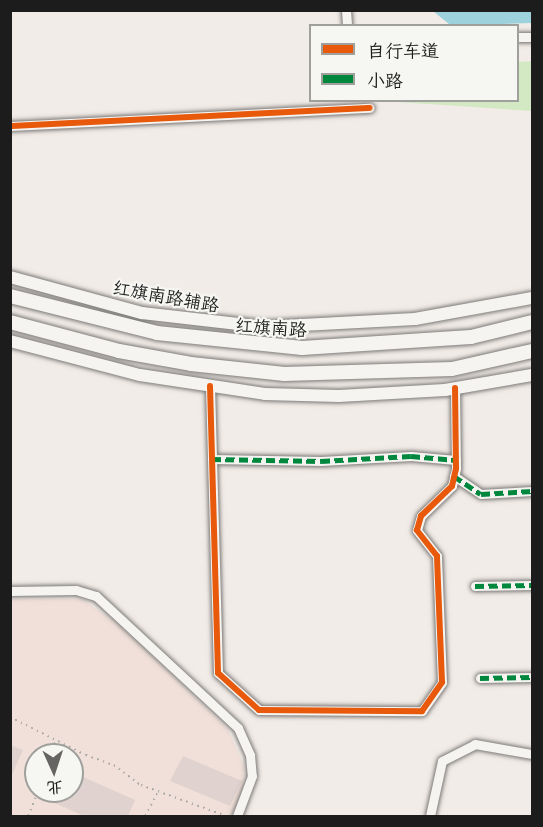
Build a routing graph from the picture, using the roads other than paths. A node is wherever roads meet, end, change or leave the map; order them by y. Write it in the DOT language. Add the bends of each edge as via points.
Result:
graph roads {
  1 [pos="370,108"];
  2 [pos="10,126"];
  3 [pos="10,278"];
  4 [pos="10,296"];
  5 [pos="532,298"];
  6 [pos="10,322"];
  7 [pos="532,322"];
  8 [pos="10,341"];
  9 [pos="532,351"];
  10 [pos="532,375"];
  11 [pos="210,386"];
  12 [pos="455,388"];
  13 [pos="212,459"];
  14 [pos="456,460"];
  15 [pos="454,476"];
  16 [pos="532,491"];
  17 [pos="476,585"];
  18 [pos="532,585"];
  19 [pos="10,591"];
  20 [pos="532,677"];
  21 [pos="480,678"];
  22 [pos="532,754"];
  23 [pos="237,816"];
  24 [pos="430,816"];
  1 -- 2 [label="street"];
  3 -- 5 [label="main road, 红旗南路辅路" via="142,313 264,327 415,319"];
  4 -- 7 [label="highway, 红旗南路" via="157,333 302,348 366,347 471,337"];
  6 -- 9 [label="highway" via="147,356 237,370 340,375 452,369"];
  8 -- 11 [label="main road" via="141,375"];
  10 -- 12 [label="main road"];
  11 -- 12 [label="main road" via="266,394 339,396"];
  11 -- 13 [label="street"];
  12 -- 14 [label="street"];
  13 -- 14 [label="street" via="321,461 411,456"];
  13 -- 15 [label="street" via="218,673 259,710 422,711 442,682 437,556 417,530 422,516 452,486"];
  14 -- 15 [label="street"];
  15 -- 16 [label="street" via="481,494"];
  17 -- 18 [label="street"];
  19 -- 23 [label="street" via="76,590 96,596 238,728 250,754 252,776"];
  20 -- 21 [label="street"];
  22 -- 24 [label="street" via="475,744 442,761"];
}
